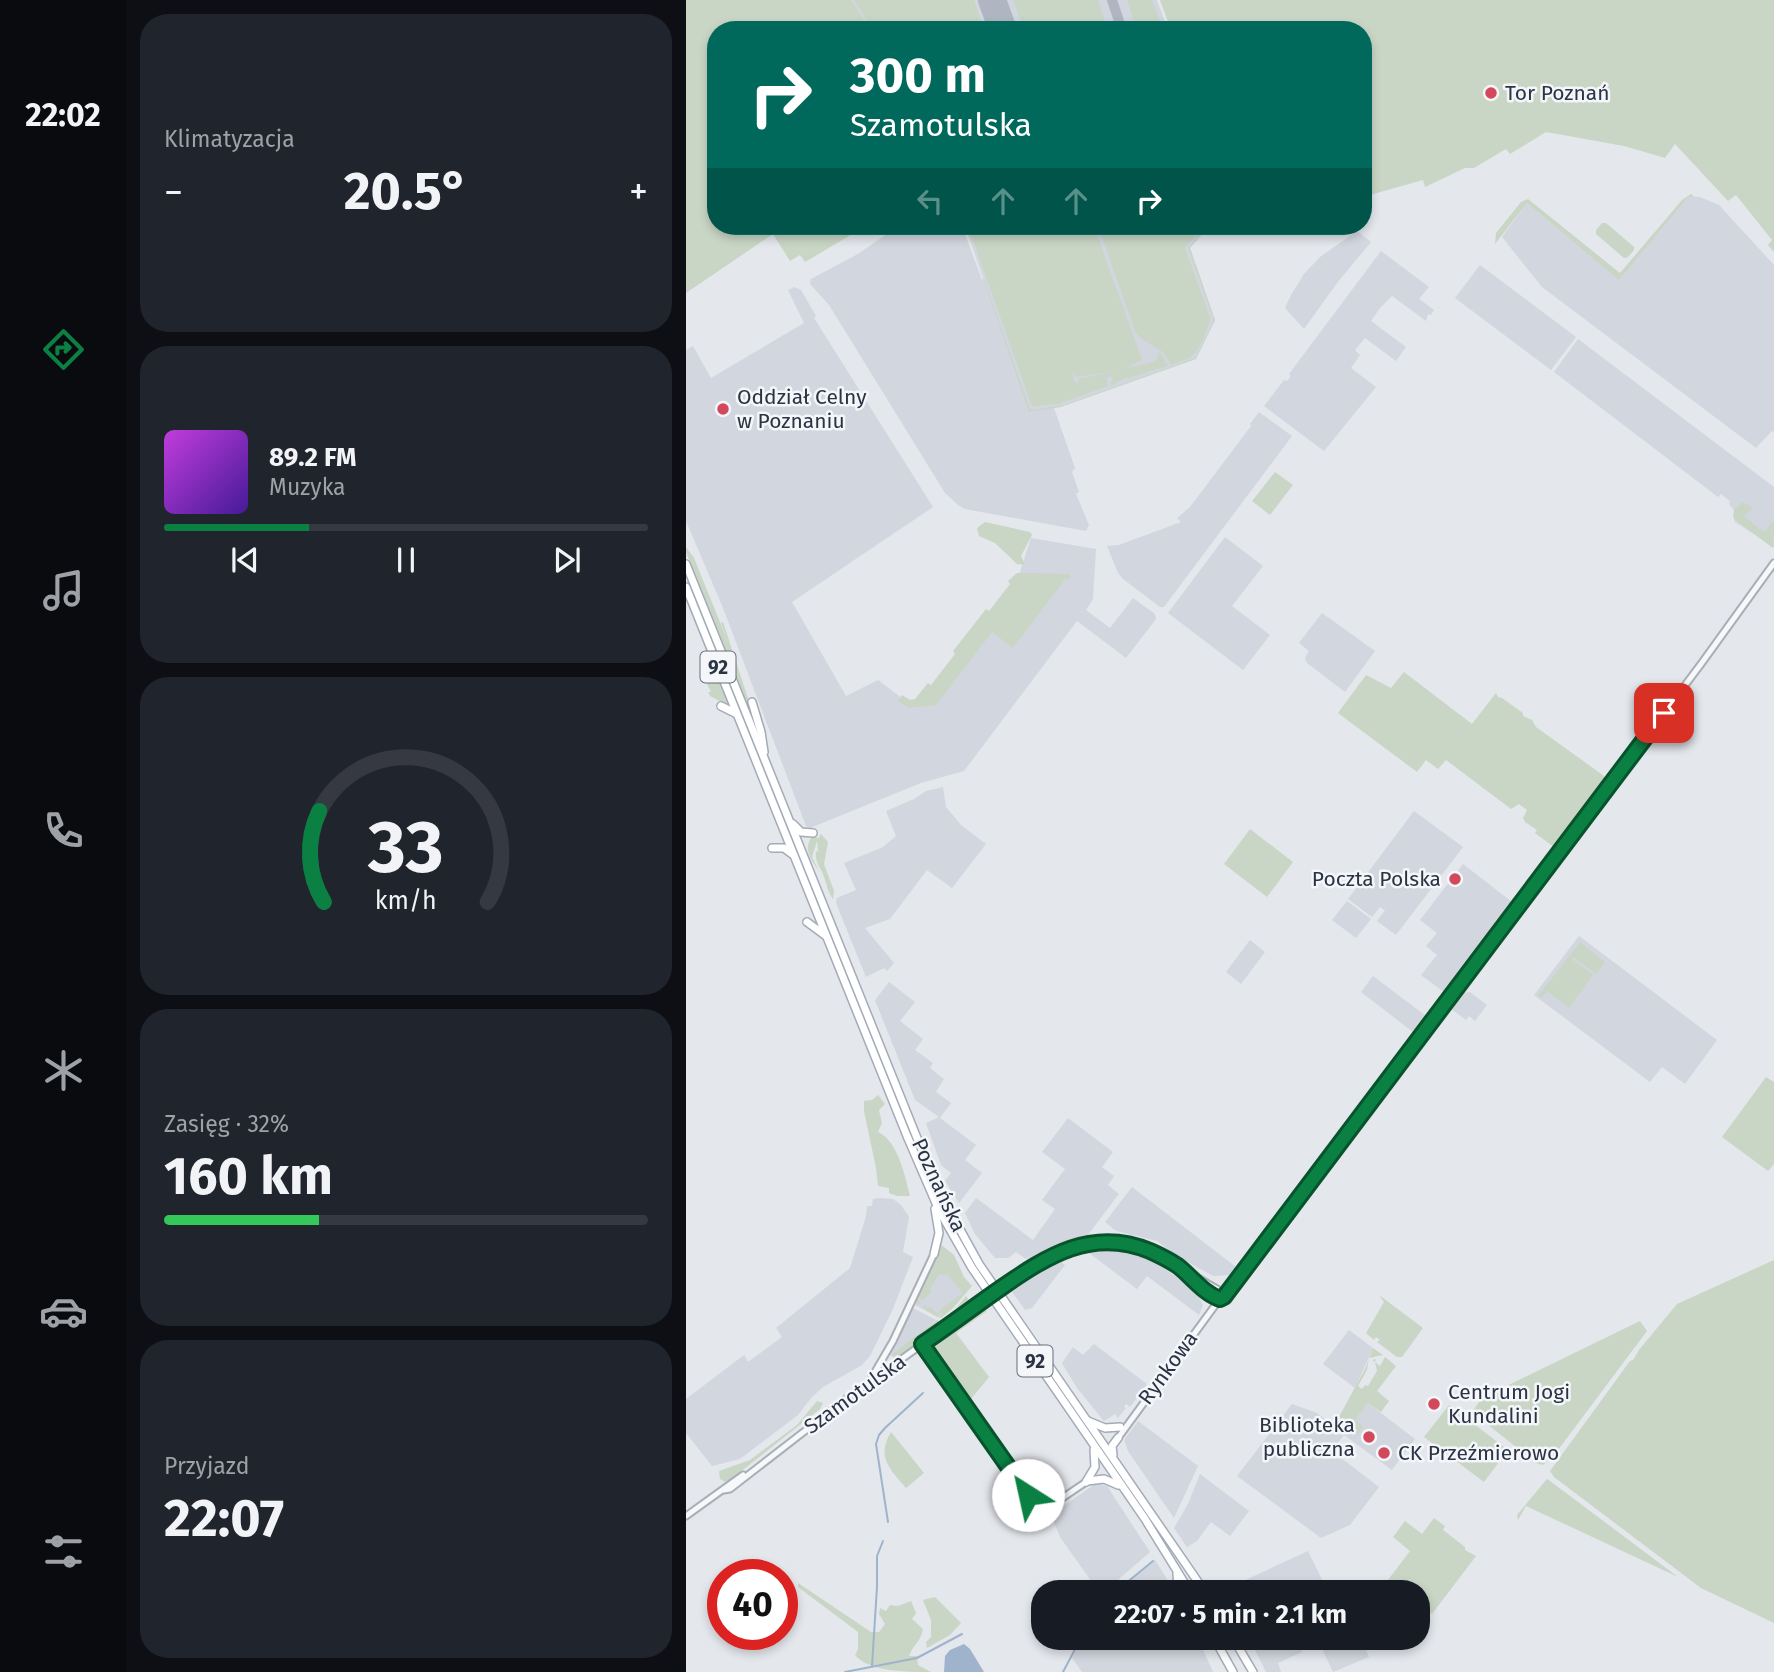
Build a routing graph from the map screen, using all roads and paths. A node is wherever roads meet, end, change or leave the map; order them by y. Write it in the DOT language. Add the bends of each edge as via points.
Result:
graph roads {
  1 [pos="1774,562"];
  2 [pos="686,564"];
  3 [pos="686,587"];
  4 [pos="709,644"];
  5 [pos="707,656"];
  6 [pos="752,702"];
  7 [pos="721,706"];
  8 [pos="738,717"];
  9 [pos="765,760"];
  10 [pos="787,815"];
  11 [pos="782,825"];
  12 [pos="800,859"];
  13 [pos="807,922"];
  14 [pos="828,940"];
  15 [pos="928,1185"];
  16 [pos="934,1254"];
  17 [pos="1252,1259"];
  18 [pos="1180,1268"];
  19 [pos="1234,1279"];
  20 [pos="1217,1289"];
  21 [pos="1207,1293"];
  22 [pos="1220,1299"];
  23 [pos="1211,1311"];
  24 [pos="922,1344"];
  25 [pos="863,1386"];
  26 [pos="1087,1421"];
  27 [pos="1123,1426"];
  28 [pos="1088,1437"];
  29 [pos="1118,1438"];
  30 [pos="1113,1459"];
  31 [pos="1086,1482"];
  32 [pos="1126,1493"];
  33 [pos="688,1516"];
  34 [pos="1174,1567"];
  35 [pos="1176,1580"];
  36 [pos="1182,1580"];
  37 [pos="1197,1580"];
  38 [pos="1221,1650"];
  39 [pos="1240,1650"];
  40 [pos="1233,1672"];
  41 [pos="1253,1672"];
  1 -- 17 [label="street, Rynkowa"];
  2 -- 9 [label="main road, Poznańska / 92"];
  3 -- 4 [label="main road, 92"];
  4 -- 5 [label="main road"];
  4 -- 8 [label="main road, 92"];
  6 -- 9 [label="main road"];
  7 -- 8 [label="main road"];
  8 -- 11 [label="main road, Poznańska / 92"];
  9 -- 10 [label="main road, Poznańska / 92"];
  10 -- 12 [label="main road, Poznańska / 92"];
  10 -- 12 [label="main road" via="799,831 813,833"];
  11 -- 12 [label="main road, Poznańska / 92"];
  11 -- 12 [label="main road" via="772,848 785,848"];
  12 -- 14 [label="main road, Poznańska / 92"];
  12 -- 26 [label="main road, Poznańska / 92" via="951,1214 983,1271"];
  13 -- 14 [label="main road"];
  14 -- 15 [label="main road, Poznańska / 92"];
  15 -- 16 [label="main road" via="939,1225"];
  15 -- 28 [label="main road, Poznańska / 92" via="976,1274"];
  16 -- 25 [label="street" via="883,1361"];
  17 -- 19 [label="street, Rynkowa"];
  17 -- 22 [label="street, Rynkowa"];
  18 -- 20 [label="street, Szamotulska"];
  18 -- 21 [label="street, Szamotulska"];
  18 -- 24 [label="street, Szamotulska, bridge" via="1144,1249 1121,1244 1077,1246 1010,1282"];
  19 -- 20 [label="street"];
  19 -- 22 [label="street, Rynkowa"];
  20 -- 22 [label="street"];
  21 -- 22 [label="street, Szamotulska"];
  21 -- 23 [label="street"];
  22 -- 23 [label="street, Rynkowa"];
  23 -- 27 [label="street, Rynkowa"];
  24 -- 25 [label="street, Szamotulska"];
  24 -- 31 [label="street" via="1037,1506 1049,1507"];
  25 -- 33 [label="street, Szamotulska"];
  26 -- 27 [label="main road" via="1105,1428"];
  26 -- 30 [label="main road, Poznańska / 92"];
  27 -- 29 [label="street, Rynkowa"];
  28 -- 31 [label="main road" via="1096,1459"];
  28 -- 32 [label="main road, Poznańska / 92"];
  29 -- 30 [label="main road" via="1112,1446"];
  30 -- 37 [label="main road, Poznańska / 92"];
  31 -- 32 [label="main road" via="1109,1480"];
  32 -- 34 [label="main road, Poznańska / 92"];
  34 -- 35 [label="main road"];
  34 -- 36 [label="main road, Poznańska / 92"];
  38 -- 40 [label="main road"];
  39 -- 41 [label="main road"];
}
